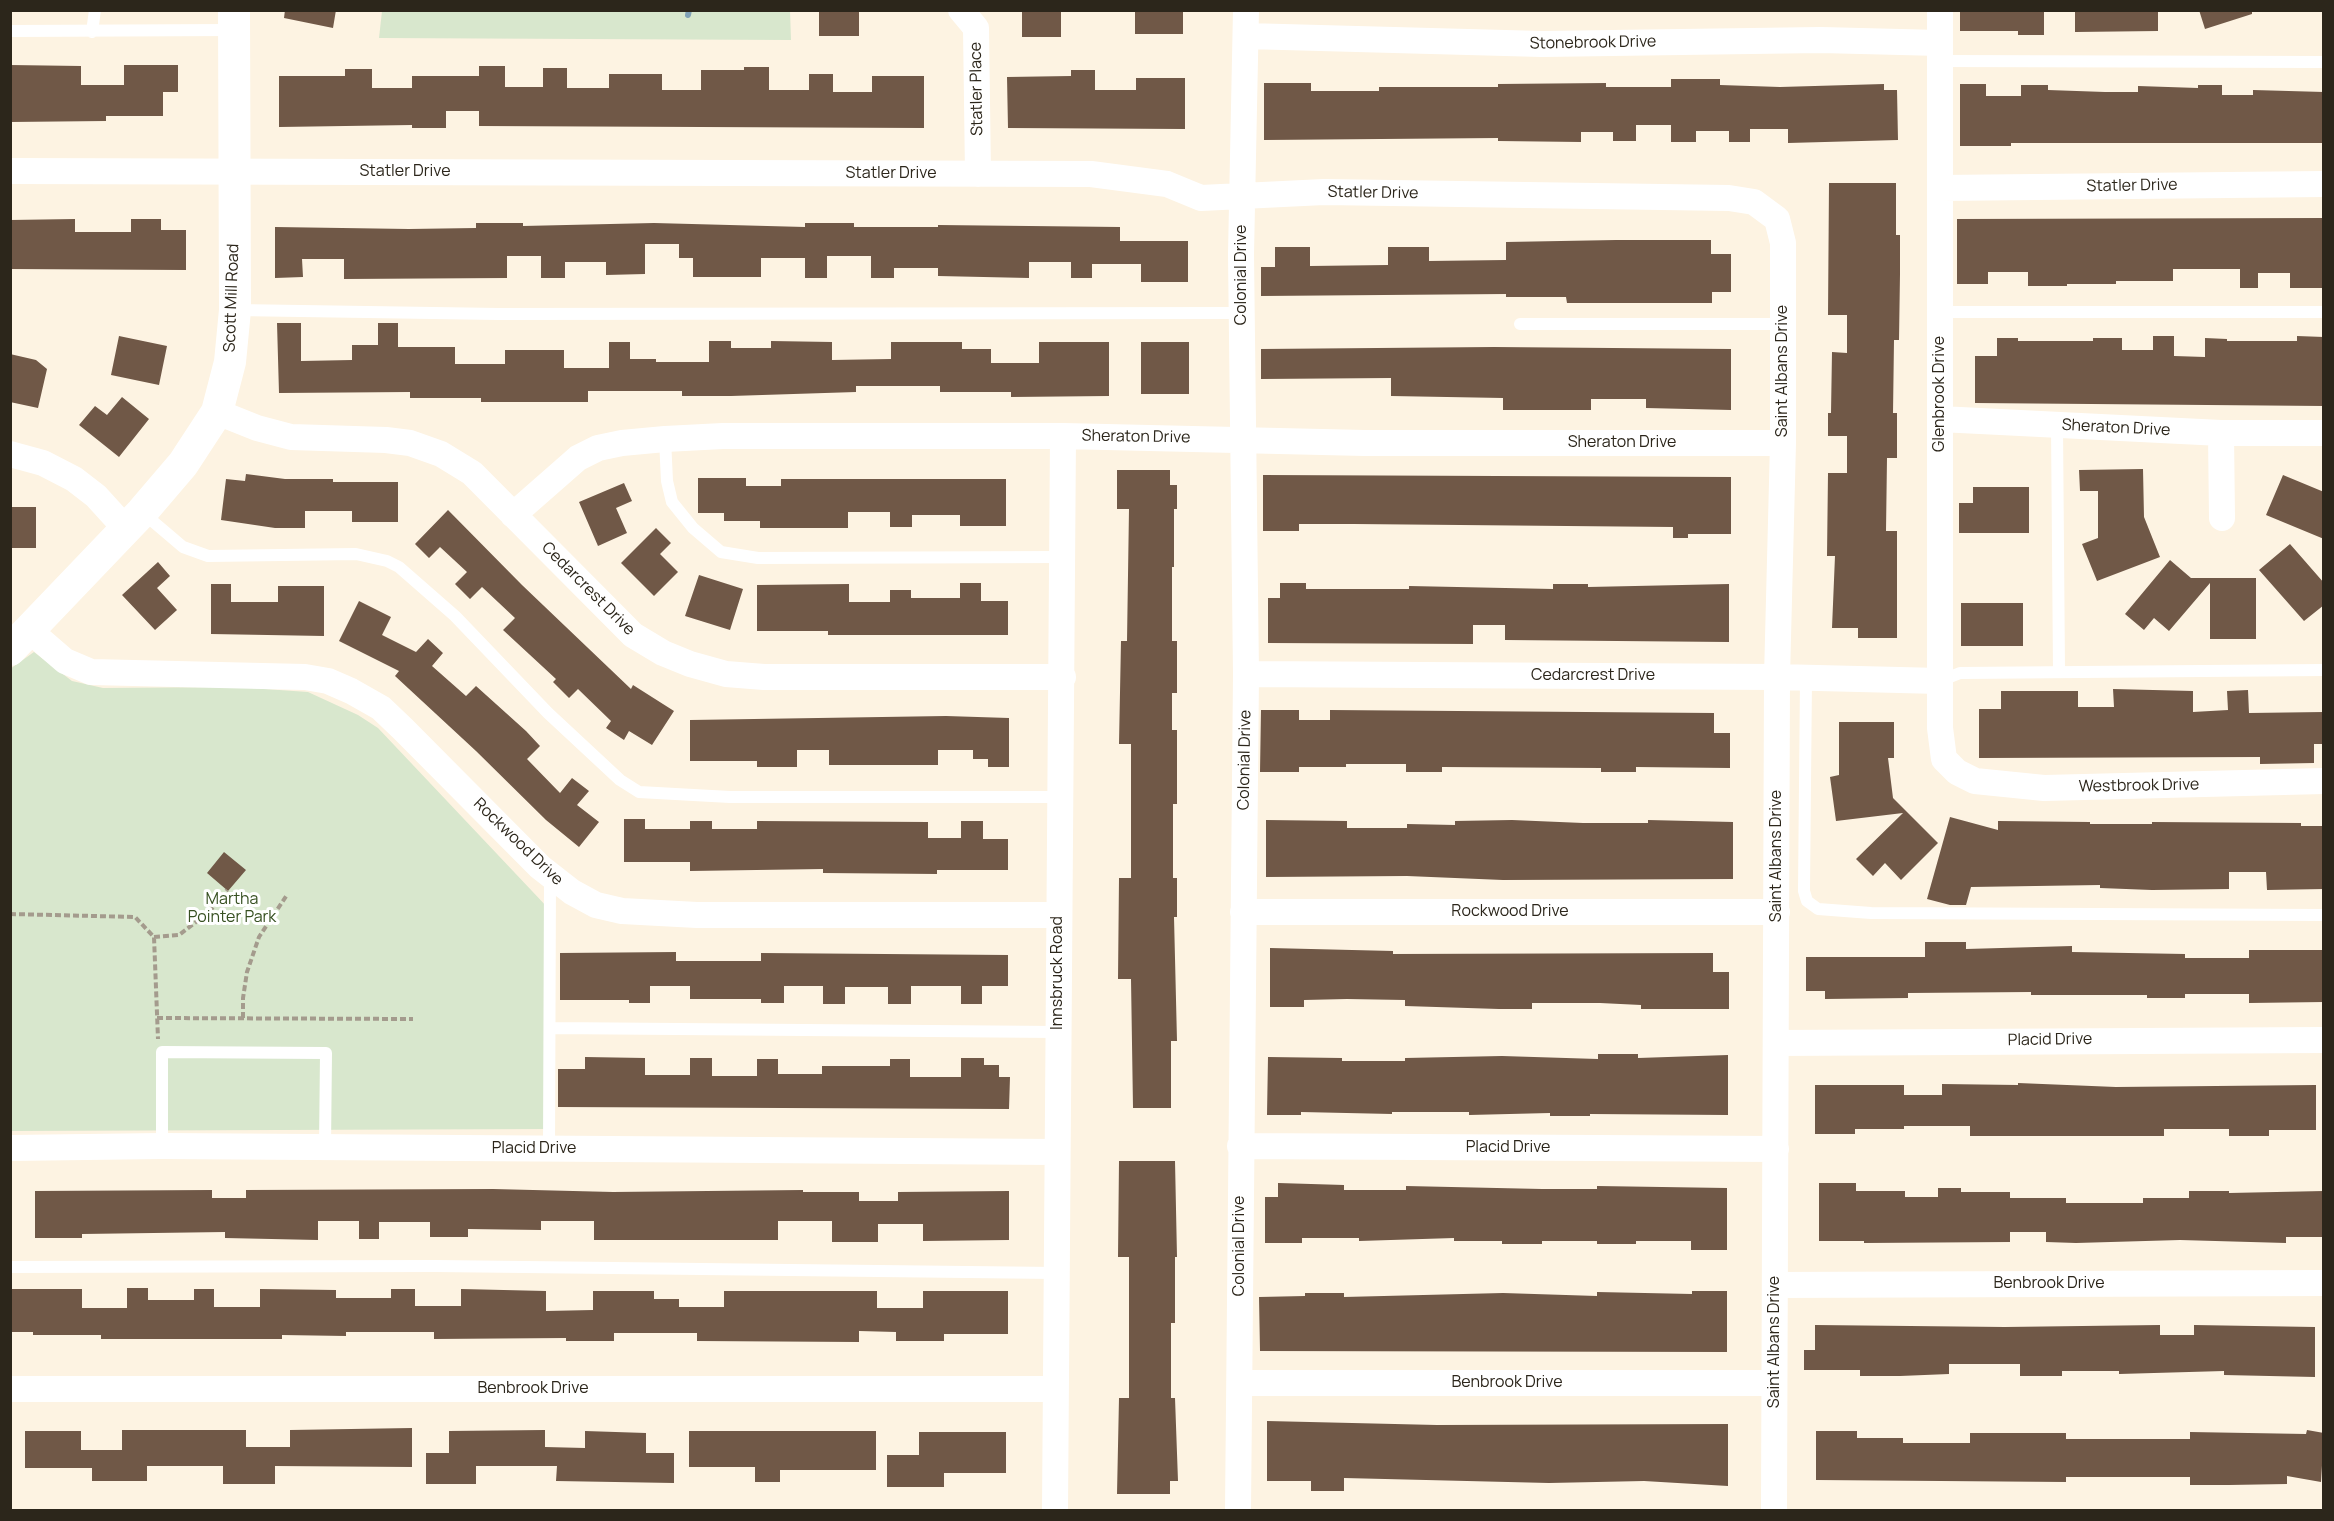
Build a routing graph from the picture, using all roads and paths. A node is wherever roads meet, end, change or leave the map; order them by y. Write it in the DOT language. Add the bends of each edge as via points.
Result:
graph roads {
  1 [pos="95,10"];
  2 [pos="961,10"];
  3 [pos="1246,10"];
  4 [pos="1940,10"];
  5 [pos="234,20"];
  6 [pos="10,31"];
  7 [pos="92,32"];
  8 [pos="1246,36"];
  9 [pos="1940,52"];
  10 [pos="2324,62"];
  11 [pos="10,171"];
  12 [pos="235,171"];
  13 [pos="978,174"];
  14 [pos="2324,184"];
  15 [pos="1940,188"];
  16 [pos="1243,198"];
  17 [pos="1765,210"];
  18 [pos="235,310"];
  19 [pos="1940,312"];
  20 [pos="2324,312"];
  21 [pos="1241,313"];
  22 [pos="1520,324"];
  23 [pos="1783,324"];
  24 [pos="217,412"];
  25 [pos="1940,419"];
  26 [pos="2057,425"];
  27 [pos="2221,433"];
  28 [pos="2324,433"];
  29 [pos="1063,436"];
  30 [pos="665,439"];
  31 [pos="1243,440"];
  32 [pos="1783,443"];
  33 [pos="10,454"];
  34 [pos="513,515"];
  35 [pos="2222,518"];
  36 [pos="134,520"];
  37 [pos="1063,557"];
  38 [pos="20,640"];
  39 [pos="2324,670"];
  40 [pos="2059,672"];
  41 [pos="1246,674"];
  42 [pos="1063,677"];
  43 [pos="1777,677"];
  44 [pos="1806,678"];
  45 [pos="1940,681"];
  46 [pos="1957,772"];
  47 [pos="2324,781"];
  48 [pos="1060,796"];
  49 [pos="550,875"];
  50 [pos="227,890"];
  51 [pos="287,895"];
  52 [pos="1243,912"];
  53 [pos="1777,912"];
  54 [pos="10,914"];
  55 [pos="1058,915"];
  56 [pos="2324,915"];
  57 [pos="154,937"];
  58 [pos="157,1018"];
  59 [pos="243,1018"];
  60 [pos="413,1019"];
  61 [pos="550,1028"];
  62 [pos="1058,1032"];
  63 [pos="2324,1040"];
  64 [pos="1776,1043"];
  65 [pos="162,1052"];
  66 [pos="162,1146"];
  67 [pos="1240,1146"];
  68 [pos="325,1147"];
  69 [pos="10,1148"];
  70 [pos="549,1149"];
  71 [pos="1776,1149"];
  72 [pos="1057,1152"];
  73 [pos="10,1267"];
  74 [pos="1056,1273"];
  75 [pos="2324,1283"];
  76 [pos="1775,1285"];
  77 [pos="1240,1383"];
  78 [pos="1774,1383"];
  79 [pos="10,1389"];
  80 [pos="1055,1389"];
  81 [pos="1055,1510"];
  82 [pos="1238,1510"];
  83 [pos="1774,1510"];
  1 -- 7 [label="lane"];
  2 -- 13 [label="street, Statler Place" via="976,28"];
  3 -- 8 [label="street, Colonial Drive"];
  4 -- 9 [label="street, Glenbrook Drive"];
  5 -- 7 [label="lane"];
  5 -- 12 [label="street, Scott Mill Road"];
  6 -- 7 [label="lane"];
  8 -- 9 [label="street, Stonebrook Drive" via="1542,44 1821,40"];
  8 -- 16 [label="street, Colonial Drive"];
  9 -- 10 [label="lane"];
  9 -- 15 [label="street, Glenbrook Drive"];
  11 -- 12 [label="street, Statler Drive"];
  12 -- 13 [label="street, Statler Drive"];
  12 -- 18 [label="street, Scott Mill Road"];
  13 -- 16 [label="street, Statler Drive" via="1091,174 1167,184 1202,198"];
  14 -- 15 [label="street, Statler Drive"];
  15 -- 19 [label="street, Glenbrook Drive"];
  16 -- 17 [label="street, Statler Drive" via="1324,192 1729,198 1754,202"];
  16 -- 21 [label="street, Colonial Drive"];
  17 -- 23 [label="street, Saint Albans Drive" via="1777,219 1784,243"];
  18 -- 21 [label="lane" via="499,314"];
  18 -- 24 [label="street, Scott Mill Road" via="230,362"];
  19 -- 20 [label="lane"];
  19 -- 25 [label="street, Glenbrook Drive"];
  21 -- 31 [label="street, Colonial Drive"];
  22 -- 23 [label="lane"];
  23 -- 32 [label="street, Saint Albans Drive"];
  24 -- 34 [label="street, Cedarcrest Drive" via="257,429 291,437 410,443 441,454 472,473"];
  24 -- 36 [label="street, Scott Mill Road" via="183,464"];
  25 -- 26 [label="street, Sheraton Drive"];
  25 -- 45 [label="street, Glenbrook Drive"];
  26 -- 27 [label="street, Sheraton Drive"];
  26 -- 40 [label="lane"];
  27 -- 28 [label="street, Sheraton Drive"];
  27 -- 35 [label="street"];
  29 -- 30 [label="street, Sheraton Drive"];
  29 -- 31 [label="street, Sheraton Drive"];
  29 -- 37 [label="street, Innsbruck Road"];
  30 -- 34 [label="street, Sheraton Drive" via="598,448 578,458"];
  30 -- 37 [label="lane" via="672,502 693,528 721,552 758,558"];
  31 -- 32 [label="street, Sheraton Drive"];
  31 -- 41 [label="street, Colonial Drive"];
  32 -- 43 [label="street, Saint Albans Drive"];
  33 -- 36 [label="street" via="42,463 74,480"];
  34 -- 42 [label="street, Cedarcrest Drive" via="633,635 663,653 726,674"];
  36 -- 38 [label="street, Scott Mill Road"];
  36 -- 48 [label="lane" via="208,556 356,554 399,567 455,616 556,721 620,780 639,792 730,797"];
  37 -- 42 [label="street, Innsbruck Road"];
  38 -- 49 [label="street, Rockwood Drive" via="98,673 305,677 351,691 381,708 404,729"];
  39 -- 40 [label="lane"];
  40 -- 45 [label="lane" via="1960,673"];
  41 -- 43 [label="street, Cedarcrest Drive"];
  41 -- 52 [label="street, Colonial Drive"];
  42 -- 48 [label="street, Innsbruck Road"];
  43 -- 44 [label="street, Cedarcrest Drive"];
  43 -- 53 [label="street, Saint Albans Drive"];
  44 -- 45 [label="street, Cedarcrest Drive"];
  44 -- 56 [label="lane" via="1804,891 1807,901 1818,909 1840,913"];
  45 -- 46 [label="street, Glenbrook Drive" via="1944,759"];
  46 -- 47 [label="street, Westbrook Drive" via="1975,781 2044,788"];
  48 -- 55 [label="street, Innsbruck Road"];
  49 -- 55 [label="street, Rockwood Drive" via="596,905 622,911 697,915"];
  49 -- 61 [label="lane"];
  50 -- 57 [label="path" via="209,912 179,935"];
  51 -- 59 [label="path" via="259,937 247,972"];
  52 -- 53 [label="street, Rockwood Drive"];
  52 -- 67 [label="street, Colonial Drive"];
  53 -- 64 [label="street, Saint Albans Drive"];
  54 -- 57 [label="path" via="135,917"];
  55 -- 62 [label="street, Innsbruck Road"];
  57 -- 58 [label="path"];
  58 -- 59 [label="path"];
  58 -- 65 [label="path"];
  59 -- 60 [label="path"];
  61 -- 62 [label="lane"];
  61 -- 70 [label="lane"];
  62 -- 72 [label="street, Innsbruck Road"];
  63 -- 64 [label="street, Placid Drive"];
  64 -- 71 [label="street, Saint Albans Drive"];
  65 -- 66 [label="lane"];
  65 -- 68 [label="lane" via="326,1053"];
  66 -- 68 [label="street, Placid Drive"];
  66 -- 69 [label="street, Placid Drive"];
  67 -- 71 [label="street, Placid Drive"];
  67 -- 77 [label="street, Colonial Drive"];
  68 -- 70 [label="street, Placid Drive"];
  70 -- 72 [label="street, Placid Drive"];
  71 -- 76 [label="street, Saint Albans Drive"];
  72 -- 74 [label="street, Innsbruck Road"];
  73 -- 74 [label="lane" via="435,1266"];
  74 -- 80 [label="street, Innsbruck Road"];
  75 -- 76 [label="street, Benbrook Drive"];
  76 -- 78 [label="street, Saint Albans Drive"];
  77 -- 78 [label="street, Benbrook Drive"];
  77 -- 82 [label="street, Colonial Drive"];
  78 -- 83 [label="street, Saint Albans Drive"];
  79 -- 80 [label="street, Benbrook Drive"];
  80 -- 81 [label="street, Innsbruck Road"];
}
